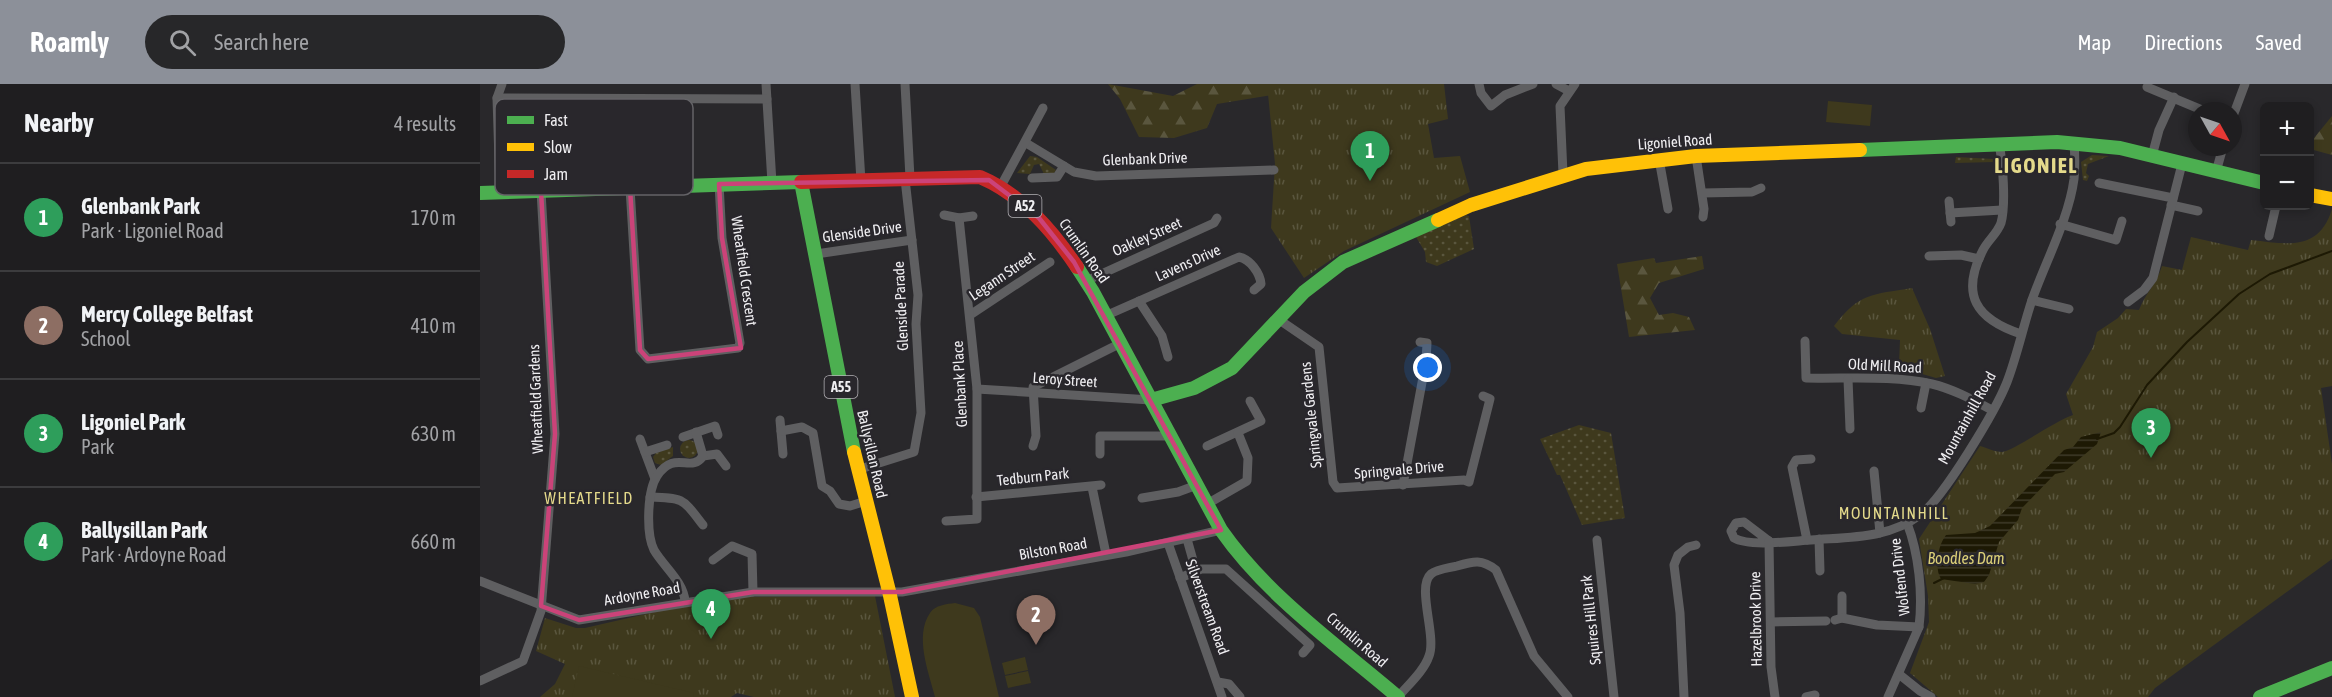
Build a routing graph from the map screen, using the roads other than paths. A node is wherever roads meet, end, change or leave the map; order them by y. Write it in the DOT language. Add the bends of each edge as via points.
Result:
graph roads {
  1 [pos="502,84"];
  2 [pos="766,84"];
  3 [pos="855,84"];
  4 [pos="905,84"];
  5 [pos="1479,84"];
  6 [pos="1533,84"];
  7 [pos="1556,84"];
  8 [pos="2245,84"];
  9 [pos="2146,87"];
  10 [pos="1572,88"];
  11 [pos="2174,97"];
  12 [pos="497,98"];
  13 [pos="767,99"];
  14 [pos="2238,102"];
  15 [pos="2188,104"];
  16 [pos="1043,108"];
  17 [pos="1026,143"];
  18 [pos="2074,143"];
  19 [pos="1999,144"];
  20 [pos="1696,156"];
  21 [pos="2152,156"];
  22 [pos="2220,156"];
  23 [pos="1659,159"];
  24 [pos="2182,164"];
  25 [pos="1064,166"];
  26 [pos="1034,167"];
  27 [pos="1274,170"];
  28 [pos="2216,172"];
  29 [pos="1563,174"];
  30 [pos="907,179"];
  31 [pos="861,181"];
  32 [pos="801,182"];
  33 [pos="2260,182"];
  34 [pos="772,183"];
  35 [pos="2099,183"];
  36 [pos="719,184"];
  37 [pos="693,185"];
  38 [pos="1001,186"];
  39 [pos="1761,188"];
  40 [pos="495,192"];
  41 [pos="480,193"];
  42 [pos="1702,193"];
  43 [pos="541,195"];
  44 [pos="630,195"];
  45 [pos="2314,196"];
  46 [pos="2332,199"];
  47 [pos="1949,201"];
  48 [pos="2172,202"];
  49 [pos="1668,209"];
  50 [pos="2002,210"];
  51 [pos="2275,210"];
  52 [pos="2198,211"];
  53 [pos="944,215"];
  54 [pos="973,216"];
  55 [pos="1702,217"];
  56 [pos="959,218"];
  57 [pos="1217,218"];
  58 [pos="2121,221"];
  59 [pos="2060,224"];
  60 [pos="2269,236"];
  61 [pos="912,240"];
  62 [pos="816,254"];
  63 [pos="1929,256"];
  64 [pos="1979,259"];
  65 [pos="1050,262"];
  66 [pos="1086,280"];
  67 [pos="1254,290"];
  68 [pos="2032,300"];
  69 [pos="1139,301"];
  70 [pos="2128,302"];
  71 [pos="2069,309"];
  72 [pos="970,315"];
  73 [pos="1106,316"];
  74 [pos="1278,319"];
  75 [pos="2020,334"];
  76 [pos="1805,341"];
  77 [pos="1420,342"];
  78 [pos="1121,343"];
  79 [pos="1168,357"];
  80 [pos="1848,380"];
  81 [pos="1926,383"];
  82 [pos="977,388"];
  83 [pos="1033,393"];
  84 [pos="1483,396"];
  85 [pos="1151,400"];
  86 [pos="1250,401"];
  87 [pos="1921,408"];
  88 [pos="1992,410"];
  89 [pos="1850,429"];
  90 [pos="696,432"];
  91 [pos="1238,434"];
  92 [pos="718,435"];
  93 [pos="682,436"];
  94 [pos="1172,436"];
  95 [pos="640,439"];
  96 [pos="667,445"];
  97 [pos="1033,446"];
  98 [pos="1207,446"];
  99 [pos="645,452"];
  100 [pos="783,454"];
  101 [pos="1100,454"];
  102 [pos="703,456"];
  103 [pos="1811,459"];
  104 [pos="726,466"];
  105 [pos="857,470"];
  106 [pos="1874,471"];
  107 [pos="655,479"];
  108 [pos="1197,485"];
  109 [pos="1403,485"];
  110 [pos="1341,490"];
  111 [pos="650,496"];
  112 [pos="976,497"];
  113 [pos="1142,498"];
  114 [pos="866,501"];
  115 [pos="1206,504"];
  116 [pos="946,520"];
  117 [pos="1907,523"];
  118 [pos="703,525"];
  119 [pos="1221,530"];
  120 [pos="1880,533"];
  121 [pos="1187,539"];
  122 [pos="1820,539"];
  123 [pos="1597,540"];
  124 [pos="1807,540"];
  125 [pos="1769,541"];
  126 [pos="1168,543"];
  127 [pos="1696,545"];
  128 [pos="1106,554"];
  129 [pos="713,560"];
  130 [pos="1196,571"];
  131 [pos="1820,571"];
  132 [pos="1180,578"];
  133 [pos="480,581"];
  134 [pos="889,591"];
  135 [pos="753,592"];
  136 [pos="1842,597"];
  137 [pos="685,602"];
  138 [pos="541,606"];
  139 [pos="1835,620"];
  140 [pos="1771,622"];
  141 [pos="1919,627"];
  142 [pos="1303,653"];
  143 [pos="2332,668"];
  144 [pos="1899,675"];
  145 [pos="480,681"];
  146 [pos="1218,682"];
  147 [pos="912,697"];
  148 [pos="1222,697"];
  149 [pos="1240,697"];
  150 [pos="1398,697"];
  151 [pos="1568,697"];
  152 [pos="1614,697"];
  153 [pos="1684,697"];
  154 [pos="1775,697"];
  155 [pos="1888,697"];
  156 [pos="1931,697"];
  157 [pos="2260,697"];
  1 -- 12 [label="street"];
  2 -- 13 [label="street"];
  3 -- 31 [label="street"];
  4 -- 30 [label="street, Glenside Parade"];
  5 -- 6 [label="street" via="1491,106 1505,95"];
  7 -- 10 [label="street"];
  8 -- 14 [label="street"];
  9 -- 11 [label="street"];
  10 -- 29 [label="street" via="1560,106"];
  11 -- 15 [label="street"];
  11 -- 21 [label="street"];
  12 -- 13 [label="street"];
  13 -- 34 [label="street"];
  16 -- 17 [label="street"];
  17 -- 25 [label="street, Glenbank Drive"];
  17 -- 38 [label="street"];
  18 -- 19 [label="main road, Ligoniel Road"];
  18 -- 21 [label="main road, Ligoniel Road" via="2100,144"];
  18 -- 59 [label="street, Mountainhill Road" via="2074,180"];
  19 -- 20 [label="main road, Ligoniel Road"];
  19 -- 50 [label="street"];
  20 -- 23 [label="main road, Ligoniel Road"];
  20 -- 42 [label="street"];
  21 -- 24 [label="main road, Ligoniel Road"];
  22 -- 28 [label="street"];
  23 -- 29 [label="main road, Ligoniel Road"];
  23 -- 49 [label="street"];
  24 -- 28 [label="main road, Ligoniel Road"];
  24 -- 48 [label="street"];
  25 -- 26 [label="street" via="1057,177 1034,178"];
  25 -- 27 [label="street, Glenbank Drive" via="1096,176"];
  28 -- 33 [label="main road, Ligoniel Road"];
  29 -- 74 [label="main road, Ligoniel Road" via="1471,205 1343,262 1304,292"];
  30 -- 31 [label="main road, Crumlin Road / A52"];
  30 -- 38 [label="main road, Crumlin Road / A52" via="980,177"];
  30 -- 61 [label="street, Glenside Parade"];
  31 -- 32 [label="main road, Crumlin Road / A52"];
  32 -- 34 [label="main road, Crumlin Road"];
  32 -- 62 [label="main road, Ballysillan Road / A55"];
  34 -- 36 [label="main road, Crumlin Road"];
  35 -- 48 [label="street" via="2128,184"];
  36 -- 37 [label="main road, Crumlin Road"];
  36 -- 44 [label="street, Wheatfield Crescent" via="722,237 738,348 648,359 640,350"];
  38 -- 66 [label="main road, Crumlin Road / A52" via="1045,224"];
  39 -- 42 [label="street" via="1752,192"];
  40 -- 41 [label="main road, Crumlin Road"];
  42 -- 55 [label="street"];
  43 -- 138 [label="street, Wheatfield Gardens" via="555,434"];
  45 -- 46 [label="main road"];
  47 -- 50 [label="street" via="1950,217"];
  48 -- 52 [label="street"];
  48 -- 70 [label="street" via="2153,278"];
  50 -- 64 [label="street" via="1997,231"];
  51 -- 60 [label="street"];
  53 -- 56 [label="street"];
  54 -- 56 [label="street"];
  56 -- 72 [label="street, Glenbank Place"];
  57 -- 66 [label="street, Oakley Street" via="1214,223"];
  58 -- 59 [label="street" via="2116,240"];
  59 -- 68 [label="street, Mountainhill Road"];
  61 -- 62 [label="street, Glenside Drive"];
  61 -- 105 [label="street, Glenside Parade" via="921,395 914,452"];
  62 -- 105 [label="main road, Ballysillan Road / A55"];
  63 -- 64 [label="street"];
  64 -- 75 [label="street" via="1973,287 1979,309 1996,325"];
  65 -- 72 [label="street, Legann Street"];
  66 -- 73 [label="main road, Crumlin Road / A52"];
  67 -- 69 [label="street, Lavens Drive" via="1261,284 1260,276 1240,252"];
  68 -- 71 [label="street"];
  68 -- 75 [label="street, Mountainhill Road"];
  69 -- 73 [label="street, Lavens Drive"];
  69 -- 79 [label="street" via="1162,336"];
  72 -- 82 [label="street, Glenbank Place"];
  73 -- 78 [label="main road, Crumlin Road / A52"];
  74 -- 85 [label="main road, Ligoniel Road" via="1250,352 1225,372 1194,388"];
  74 -- 110 [label="street, Springvale Gardens" via="1319,347 1333,482"];
  75 -- 88 [label="street, Mountainhill Road" via="2007,381"];
  76 -- 80 [label="street, Old Mill Road" via="1806,378"];
  77 -- 109 [label="street" via="1427,343 1426,361"];
  78 -- 83 [label="street" via="1036,384"];
  78 -- 85 [label="main road, Crumlin Road / A52"];
  80 -- 81 [label="street, Old Mill Road"];
  80 -- 89 [label="street"];
  81 -- 87 [label="street"];
  81 -- 88 [label="street, Old Mill Road"];
  82 -- 83 [label="street, Leroy Street"];
  82 -- 112 [label="street, Glenbank Place"];
  83 -- 85 [label="street, Leroy Street"];
  83 -- 97 [label="street"];
  84 -- 109 [label="street, Springvale Drive" via="1490,399 1469,482"];
  85 -- 94 [label="main road, Crumlin Road / A52"];
  86 -- 91 [label="street" via="1261,421"];
  88 -- 117 [label="street, Mountainhill Road" via="1936,500"];
  90 -- 92 [label="street" via="715,426"];
  90 -- 93 [label="street"];
  90 -- 102 [label="street"];
  91 -- 98 [label="street" via="1227,435"];
  91 -- 115 [label="street" via="1248,458 1247,481"];
  94 -- 101 [label="street" via="1100,436"];
  94 -- 108 [label="main road, Crumlin Road / A52"];
  95 -- 99 [label="street"];
  96 -- 99 [label="street"];
  99 -- 107 [label="street"];
  100 -- 114 [label="street" via="781,426 802,427 813,433 822,486 838,504 850,506"];
  102 -- 104 [label="street" via="717,454"];
  102 -- 107 [label="street" via="693,465 676,461 669,464"];
  103 -- 124 [label="street" via="1796,460 1792,467"];
  105 -- 114 [label="main road, Ballysillan Road / A55"];
  106 -- 120 [label="street"];
  107 -- 111 [label="street"];
  108 -- 113 [label="street"];
  108 -- 115 [label="main road, Crumlin Road / A52"];
  109 -- 110 [label="street, Springvale Drive"];
  111 -- 118 [label="street" via="685,501"];
  111 -- 137 [label="street" via="653,548 682,590"];
  112 -- 116 [label="street, Glenbank Place" via="976,519"];
  112 -- 128 [label="street, Tedburn Park" via="1096,486"];
  114 -- 134 [label="main road, Ballysillan Road / A55"];
  115 -- 119 [label="main road, Crumlin Road / A52"];
  117 -- 120 [label="street, Mountainhill Road"];
  117 -- 141 [label="street, Wolfend Drive" via="1915,548 1921,605"];
  119 -- 121 [label="street, Bilston Road"];
  119 -- 150 [label="main road, Crumlin Road / A52" via="1239,556 1279,595"];
  120 -- 122 [label="street, Mountainhill Road"];
  121 -- 126 [label="street, Bilston Road"];
  121 -- 130 [label="street"];
  122 -- 124 [label="street, Mountainhill Road"];
  122 -- 131 [label="street"];
  123 -- 152 [label="street, Squires Hill Park"];
  124 -- 125 [label="street, Mountainhill Road"];
  125 -- 140 [label="street, Hazelbrook Drive"];
  126 -- 128 [label="street, Bilston Road"];
  126 -- 132 [label="street, Silverstream Road"];
  127 -- 153 [label="street" via="1678,555 1674,565"];
  128 -- 134 [label="street, Bilston Road" via="902,592"];
  129 -- 135 [label="street" via="732,546 752,554"];
  130 -- 132 [label="street"];
  130 -- 142 [label="street" via="1226,569 1310,645"];
  132 -- 146 [label="street, Silverstream Road"];
  133 -- 138 [label="street, Ardoyne Road"];
  134 -- 135 [label="street, Ardoyne Road"];
  134 -- 147 [label="main road, Ballysillan Road / A55"];
  135 -- 137 [label="street, Ardoyne Road"];
  136 -- 139 [label="street"];
  137 -- 138 [label="street, Ardoyne Road" via="579,620"];
  138 -- 145 [label="street, Wheatfield Gardens" via="523,661"];
  139 -- 140 [label="street"];
  139 -- 141 [label="street"];
  140 -- 154 [label="street, Hazelbrook Drive"];
  141 -- 144 [label="street"];
  143 -- 157 [label="main road"];
  144 -- 155 [label="street"];
  144 -- 156 [label="street"];
  146 -- 148 [label="street, Silverstream Road"];
  146 -- 149 [label="street" via="1230,684"];
  150 -- 151 [label="street" via="1429,657 1427,579 1433,572 1472,561 1484,561 1496,570 1534,656"];
}
